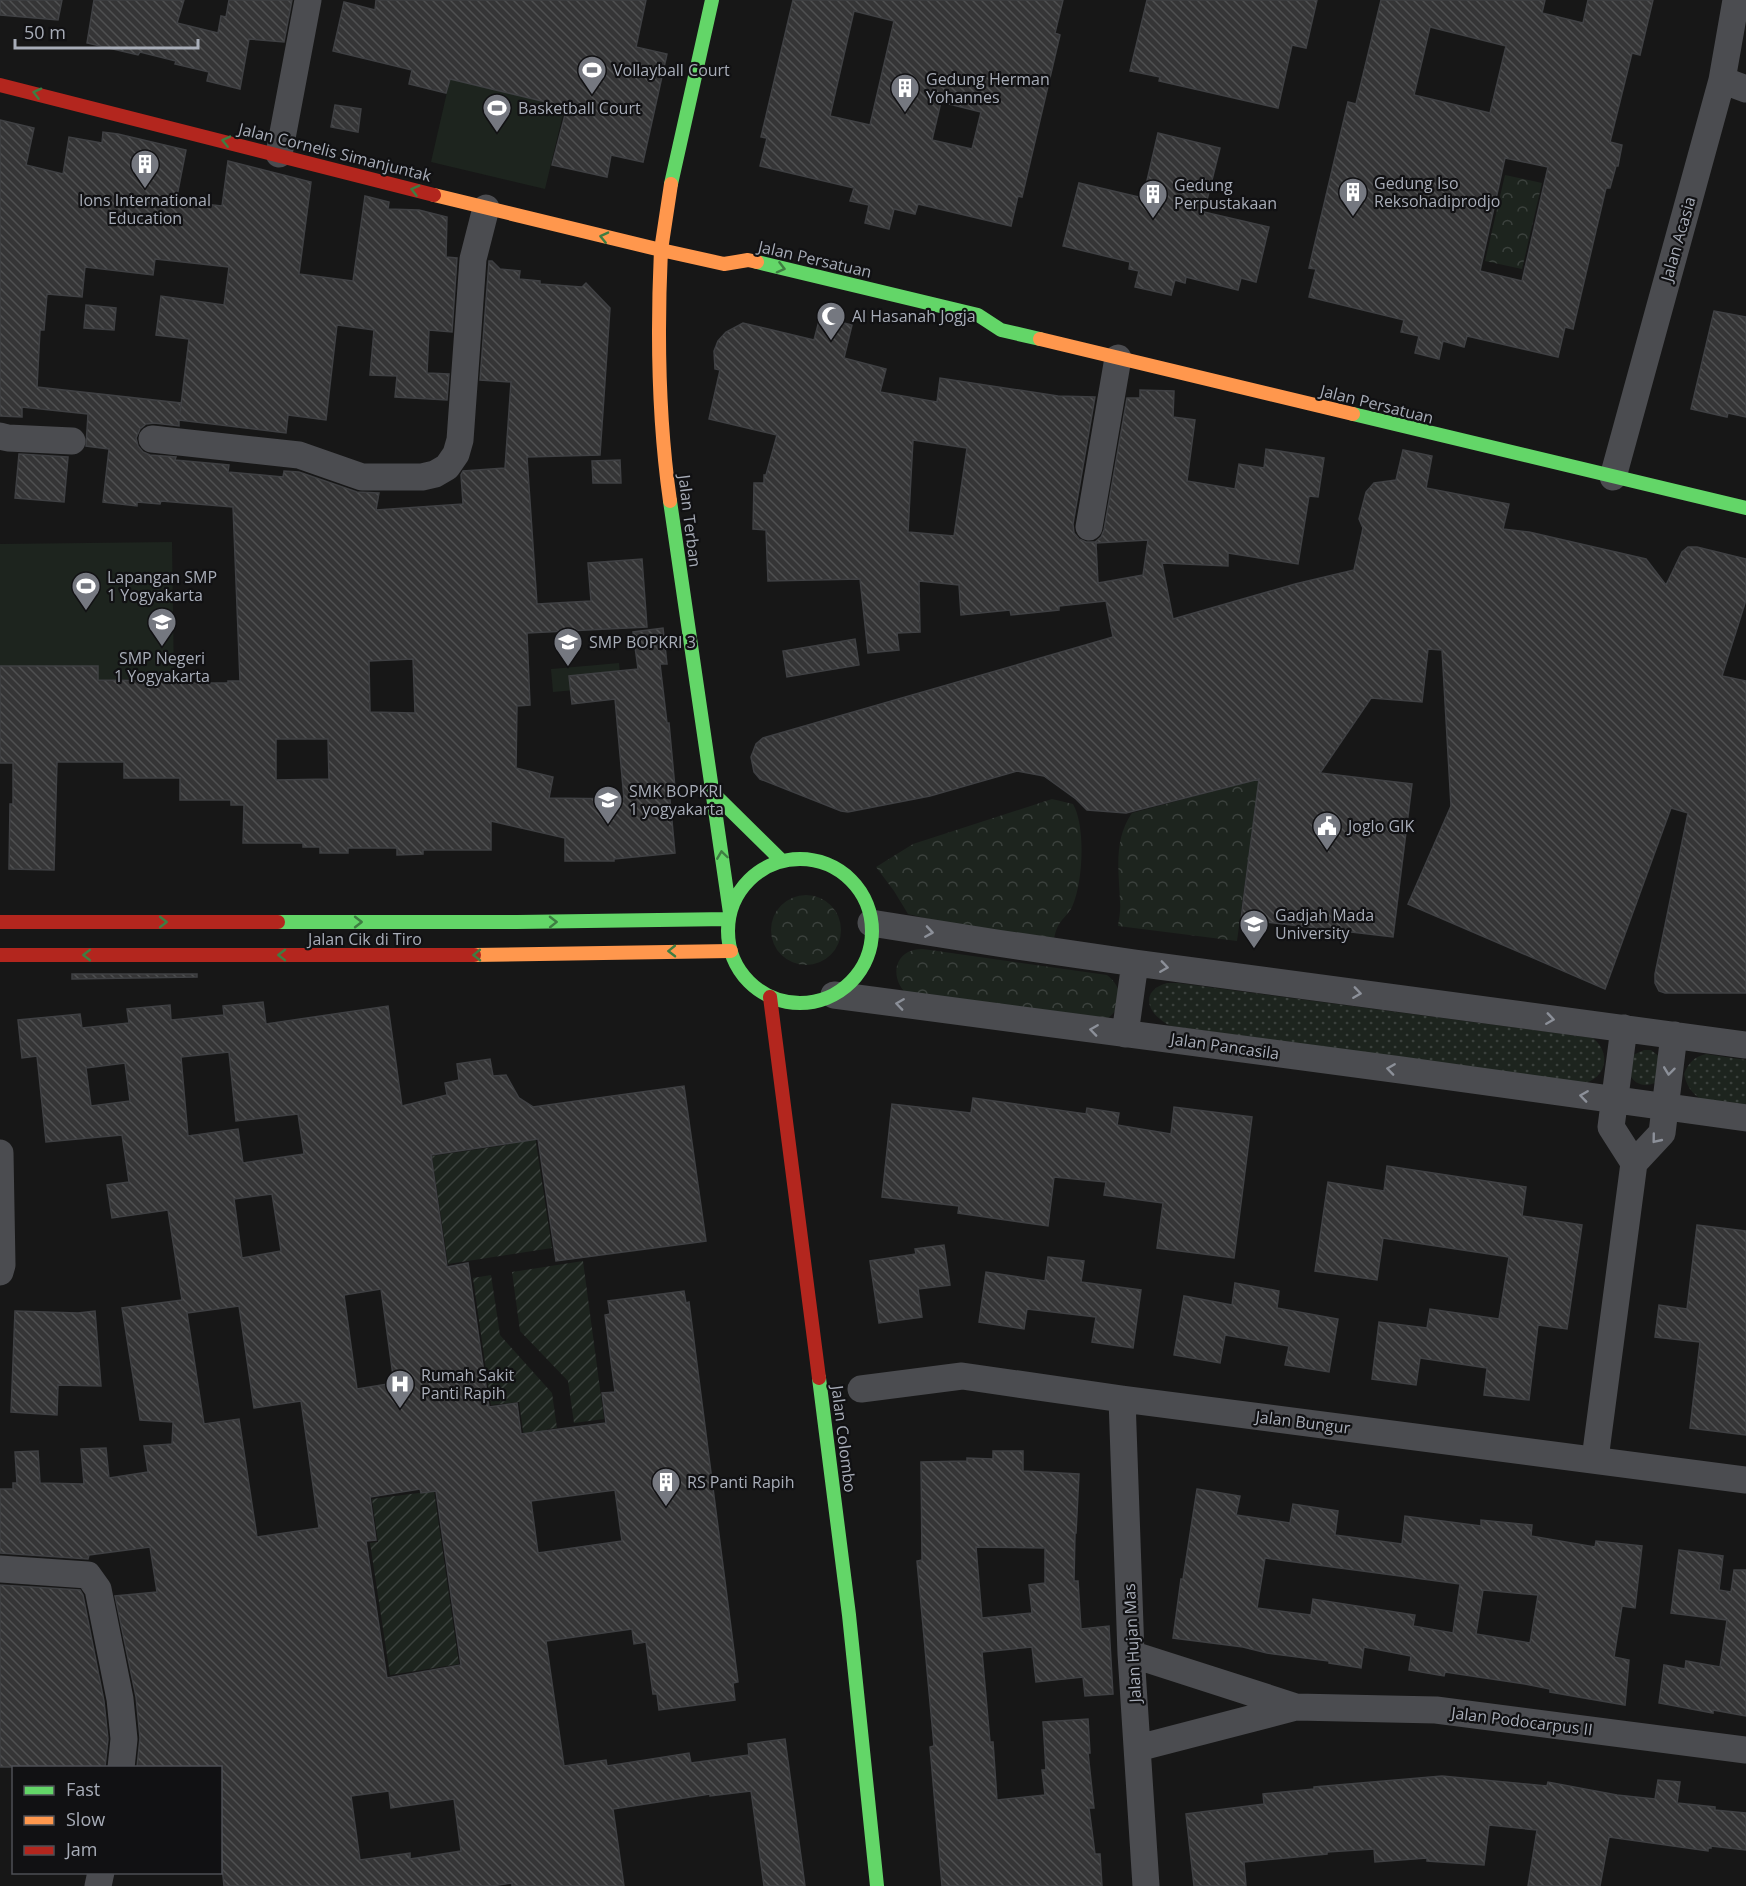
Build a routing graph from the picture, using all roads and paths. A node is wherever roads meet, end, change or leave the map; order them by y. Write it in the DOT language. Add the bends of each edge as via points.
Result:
graph roads {
  1 [pos="308,0"];
  2 [pos="712,0"];
  3 [pos="1736,0"];
  4 [pos="1734,84"];
  5 [pos="0,85"];
  6 [pos="279,154"];
  7 [pos="486,208"];
  8 [pos="662,250"];
  9 [pos="724,264"];
  10 [pos="737,275"];
  11 [pos="1001,330"];
  12 [pos="984,333"];
  13 [pos="1118,358"];
  14 [pos="0,436"];
  15 [pos="152,440"];
  16 [pos="72,441"];
  17 [pos="1613,477"];
  18 [pos="1746,508"];
  19 [pos="1089,527"];
  20 [pos="713,794"];
  21 [pos="782,861"];
  22 [pos="730,916"];
  23 [pos="0,922"];
  24 [pos="871,923"];
  25 [pos="731,951"];
  26 [pos="0,955"];
  27 [pos="1135,963"];
  28 [pos="834,994"];
  29 [pos="770,997"];
  30 [pos="1624,1029"];
  31 [pos="1125,1034"];
  32 [pos="1674,1035"];
  33 [pos="1746,1045"];
  34 [pos="1615,1100"];
  35 [pos="1665,1107"];
  36 [pos="1746,1118"];
  37 [pos="0,1153"];
  38 [pos="1634,1163"];
  39 [pos="0,1272"];
  40 [pos="861,1389"];
  41 [pos="1122,1399"];
  42 [pos="1595,1459"];
  43 [pos="1746,1480"];
  44 [pos="0,1569"];
  45 [pos="1131,1654"];
  46 [pos="1296,1707"];
  47 [pos="1138,1748"];
  48 [pos="1746,1750"];
  49 [pos="121,1766"];
  50 [pos="877,1886"];
  51 [pos="1146,1886"];
  1 -- 6 [label="street"];
  2 -- 8 [label="main road, Jalan Terban" via="673,168"];
  3 -- 4 [label="street, Jalan Acasia"];
  4 -- 17 [label="street, Jalan Acasia"];
  6 -- 5 [label="main road, Jalan Cornelis Simanjuntak, one-way"];
  7 -- 6 [label="main road, Jalan Cornelis Simanjuntak, one-way"];
  8 -- 7 [label="main road, Jalan Cornelis Simanjuntak, one-way"];
  7 -- 15 [label="street" via="473,260 460,440 447,467 422,477 362,477 299,455"];
  8 -- 9 [label="main road, Jalan Cornelis Simanjuntak"];
  8 -- 20 [label="main road, Jalan Terban" via="657,341 664,445"];
  9 -- 10 [label="main road"];
  9 -- 11 [label="main road, Jalan Persatuan, one-way" via="748,260 978,315"];
  11 -- 12 [label="main road, Jalan Persatuan"];
  11 -- 13 [label="main road, Jalan Persatuan"];
  13 -- 17 [label="main road, Jalan Persatuan"];
  13 -- 19 [label="street"];
  14 -- 16 [label="street"];
  17 -- 18 [label="main road, Jalan Persatuan"];
  20 -- 21 [label="main road"];
  22 -- 20 [label="main road, Jalan Terban, one-way"];
  21 -- 22 [label="main road" via="752,877 738,895"];
  21 -- 24 [label="main road" via="816,861 845,875 862,895"];
  23 -- 22 [label="main road, Jalan Cik di Tiro, one-way" via="518,922"];
  22 -- 25 [label="main road"];
  24 -- 27 [label="street, one-way"];
  24 -- 28 [label="main road" via="870,943 862,967"];
  25 -- 26 [label="main road, Jalan Cik di Tiro, one-way" via="395,956"];
  25 -- 29 [label="main road" via="746,979"];
  27 -- 30 [label="street, one-way"];
  27 -- 31 [label="street"];
  28 -- 29 [label="main road" via="800,1003"];
  31 -- 28 [label="street, Jalan Pancasila, one-way"];
  29 -- 50 [label="main road, Jalan Colombo" via="849,1615"];
  30 -- 32 [label="street"];
  30 -- 34 [label="street"];
  34 -- 31 [label="street, Jalan Pancasila, one-way"];
  32 -- 33 [label="street"];
  32 -- 35 [label="street, one-way"];
  34 -- 35 [label="street, Jalan Pancasila"];
  34 -- 38 [label="street" via="1611,1126"];
  35 -- 36 [label="street, Jalan Pancasila"];
  35 -- 38 [label="street, one-way" via="1662,1133"];
  37 -- 39 [label="street"];
  38 -- 42 [label="street"];
  40 -- 41 [label="street, Jalan Bungur" via="962,1376"];
  41 -- 42 [label="street, Jalan Bungur"];
  41 -- 45 [label="street, Jalan Hujan Mas"];
  42 -- 43 [label="street, Jalan Bungur"];
  44 -- 49 [label="street" via="88,1575 98,1588 120,1699 124,1739"];
  45 -- 46 [label="street, Jalan Podocarpus II"];
  45 -- 47 [label="street, Jalan Hujan Mas"];
  46 -- 47 [label="street, Jalan Podocarpus II"];
  46 -- 48 [label="street, Jalan Podocarpus II" via="1436,1710"];
  47 -- 51 [label="street, Jalan Hujan Mas"];
}
